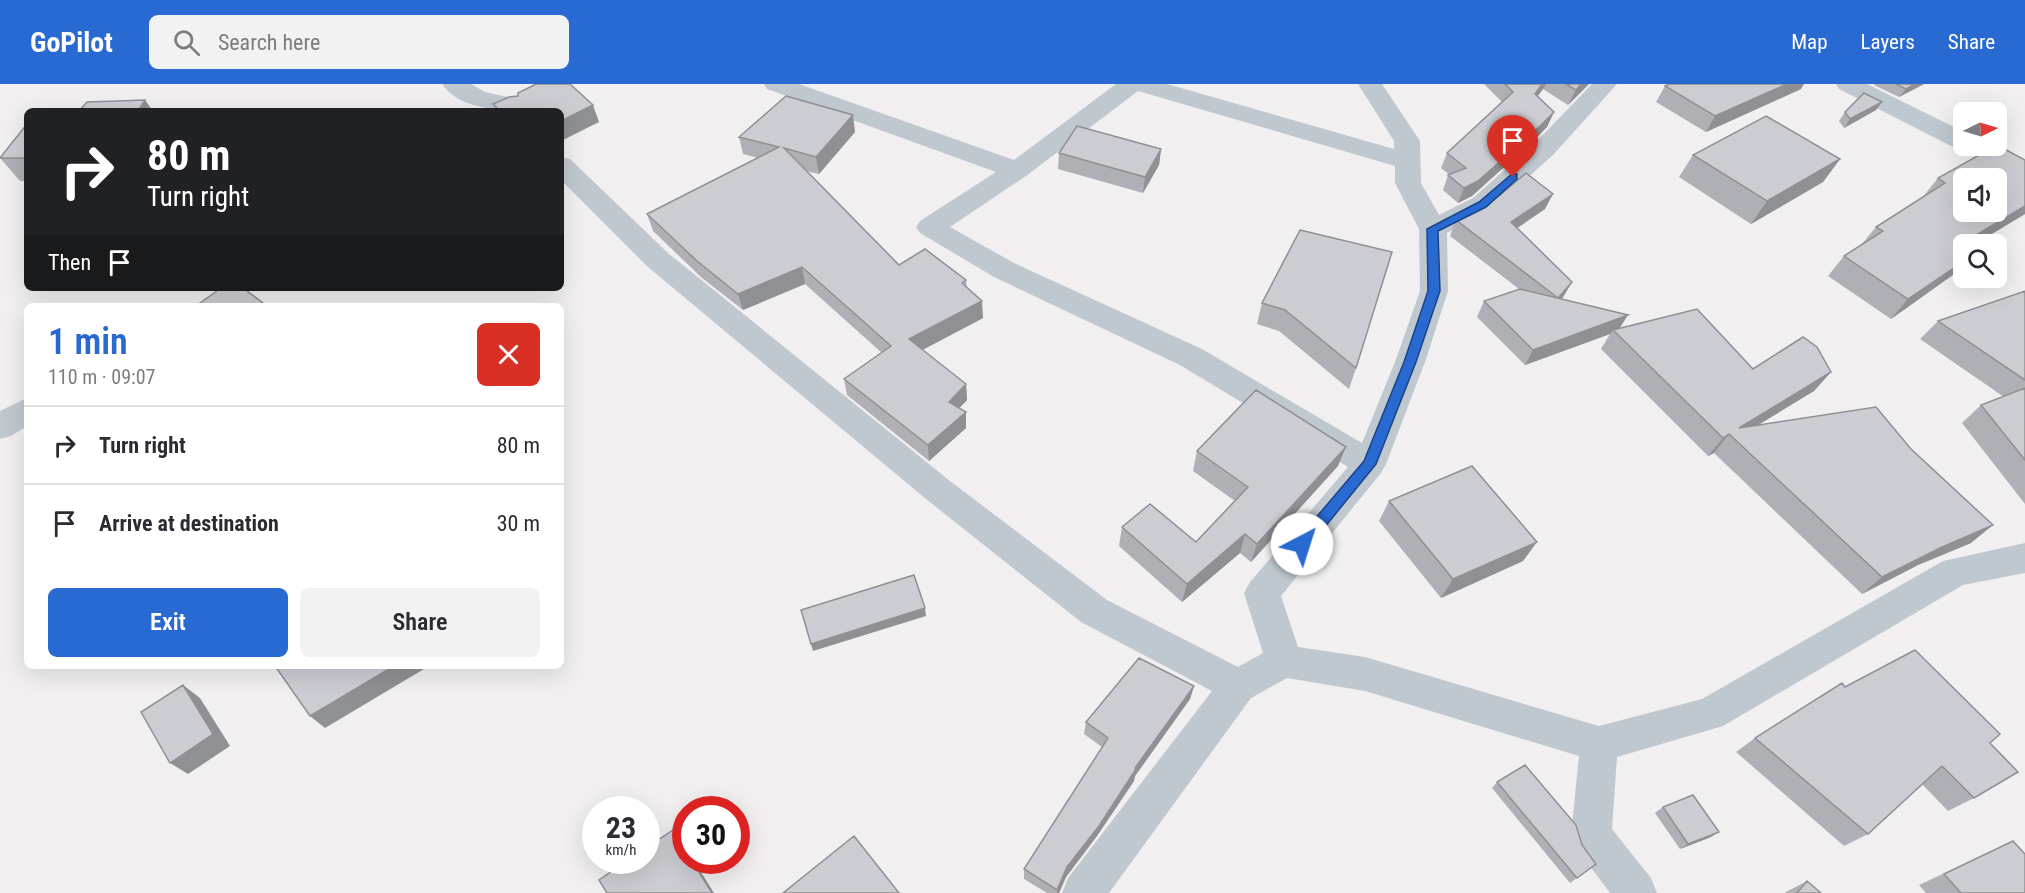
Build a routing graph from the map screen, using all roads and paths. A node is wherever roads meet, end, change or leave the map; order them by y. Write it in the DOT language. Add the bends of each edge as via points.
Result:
graph roads {
  1 [pos="454,84"];
  2 [pos="776,84"];
  3 [pos="1132,84"];
  4 [pos="1140,84"];
  5 [pos="1370,84"];
  6 [pos="1605,84"];
  7 [pos="1848,84"];
  8 [pos="506,104"];
  9 [pos="1953,136"];
  10 [pos="1407,161"];
  11 [pos="564,168"];
  12 [pos="1017,170"];
  13 [pos="1433,229"];
  14 [pos="24,412"];
  15 [pos="0,427"];
  16 [pos="1370,464"];
  17 [pos="2025,558"];
  18 [pos="1284,661"];
  19 [pos="1238,686"];
  20 [pos="1599,744"];
  21 [pos="1083,893"];
  22 [pos="1636,893"];
  1 -- 8 [label="street" via="478,98"];
  2 -- 12 [label="street"];
  3 -- 12 [label="street"];
  4 -- 10 [label="street"];
  5 -- 10 [label="street" via="1407,141"];
  6 -- 13 [label="street" via="1544,149 1482,204"];
  7 -- 9 [label="street"];
  10 -- 13 [label="street" via="1408,183"];
  11 -- 19 [label="street" via="658,261 1094,611"];
  12 -- 16 [label="street" via="930,228 1004,270 1191,357"];
  13 -- 16 [label="street" via="1434,291"];
  14 -- 15 [label="street"];
  16 -- 18 [label="street" via="1262,593"];
  17 -- 20 [label="street" via="1955,572 1710,714"];
  18 -- 19 [label="street"];
  18 -- 20 [label="street" via="1365,674"];
  19 -- 21 [label="street"];
  20 -- 22 [label="street" via="1591,835"];
}
